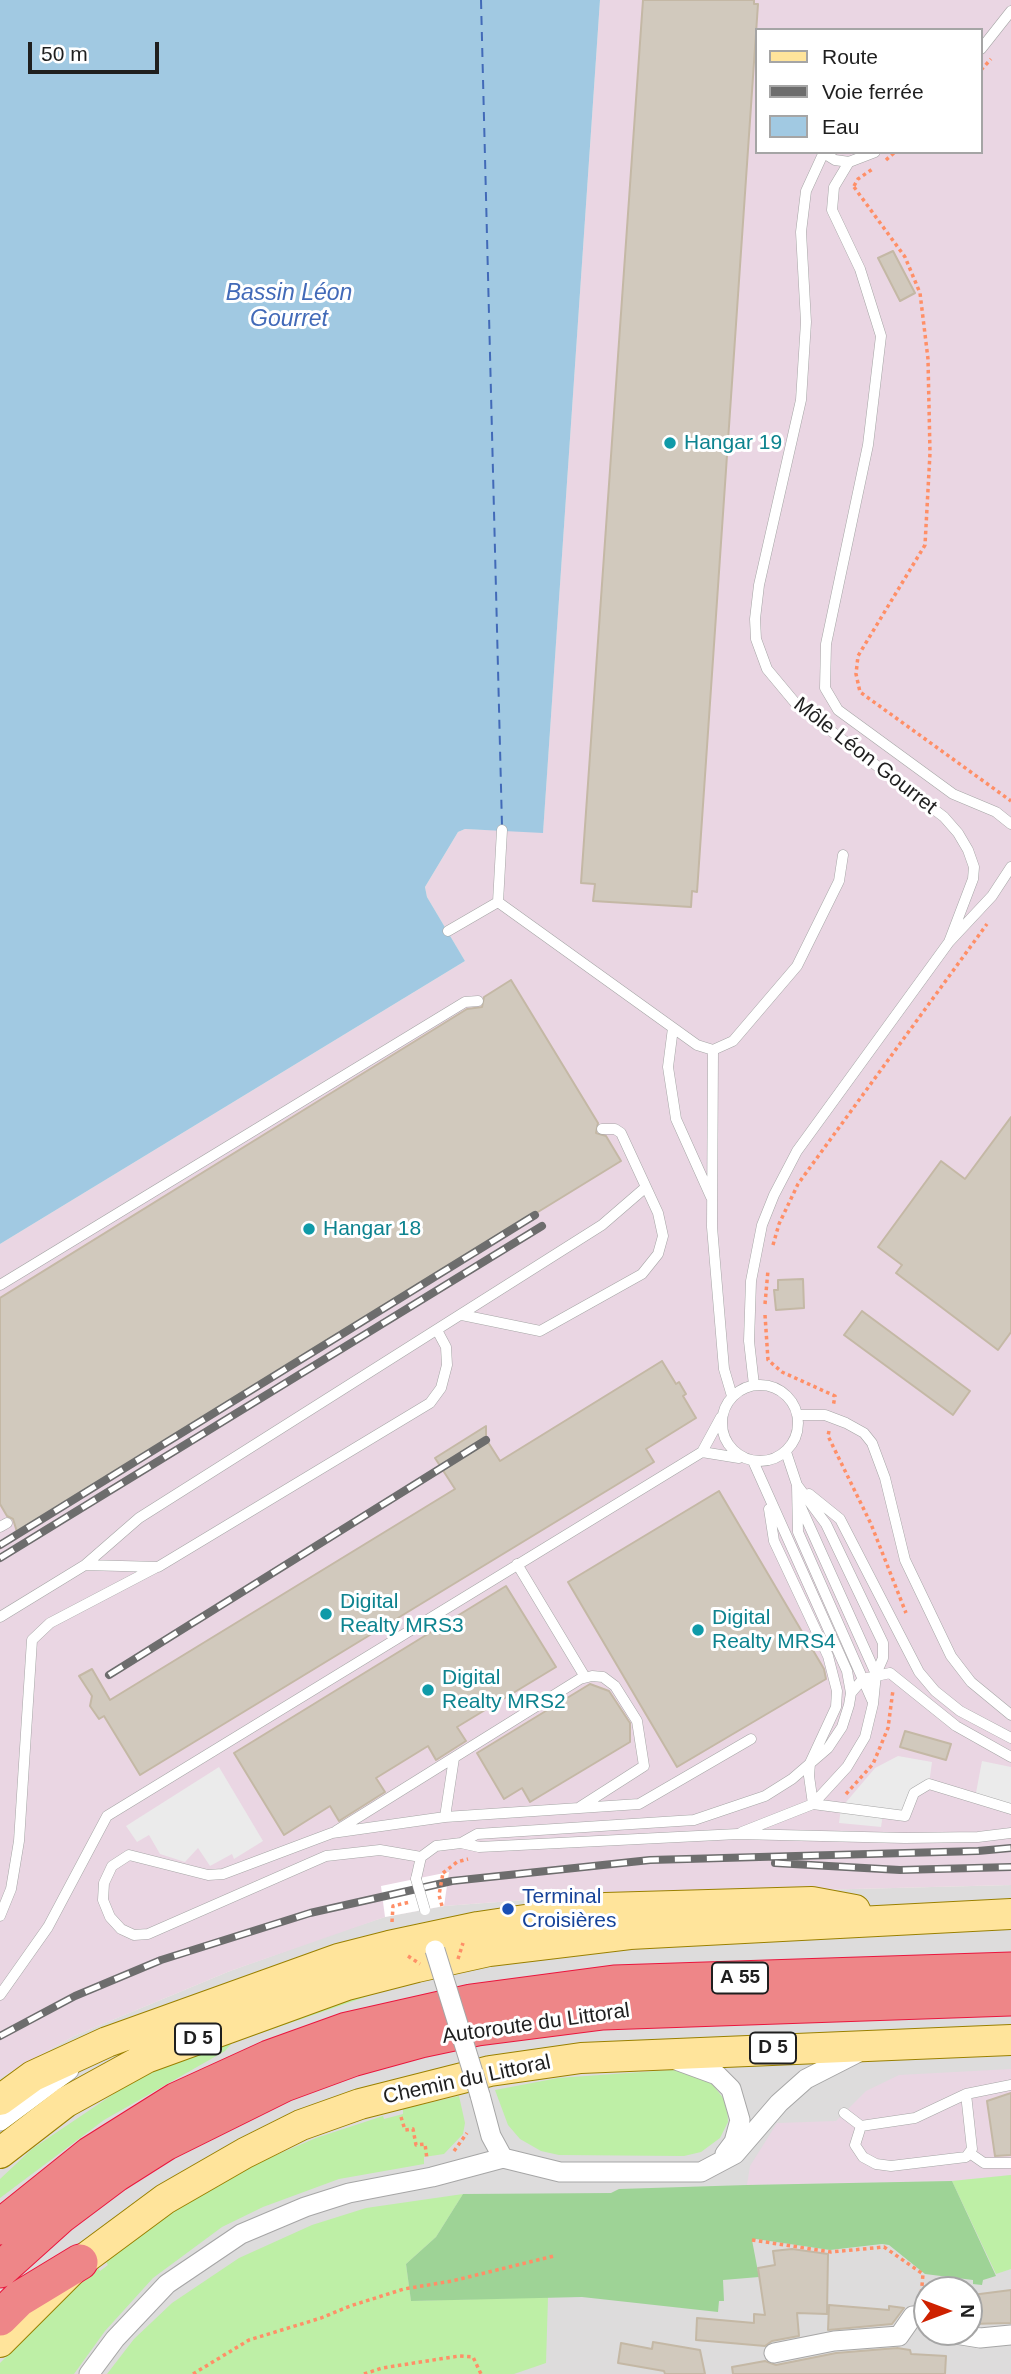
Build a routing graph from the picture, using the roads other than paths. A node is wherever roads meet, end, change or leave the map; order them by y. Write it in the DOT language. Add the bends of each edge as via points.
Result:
graph roads {
  1 [pos="1011,11"];
  2 [pos="983,46"];
  3 [pos="822,154"];
  4 [pos="825,154"];
  5 [pos="871,154"];
  6 [pos="849,162"];
  7 [pos="1011,824"];
  8 [pos="502,830"];
  9 [pos="844,855"];
  10 [pos="1011,867"];
  11 [pos="498,902"];
  12 [pos="448,931"];
  13 [pos="949,942"];
  14 [pos="478,1001"];
  15 [pos="673,1028"];
  16 [pos="713,1050"];
  17 [pos="601,1129"];
  18 [pos="646,1187"];
  19 [pos="712,1201"];
  20 [pos="0,1285"];
  21 [pos="462,1315"];
  22 [pos="438,1332"];
  23 [pos="754,1385"];
  24 [pos="732,1396"];
  25 [pos="797,1415"];
  26 [pos="722,1417"];
  27 [pos="702,1452"];
  28 [pos="786,1452"];
  29 [pos="749,1460"];
  30 [pos="797,1485"];
  31 [pos="766,1495"];
  32 [pos="798,1503"];
  33 [pos="517,1564"];
  34 [pos="85,1565"];
  35 [pos="158,1567"];
  36 [pos="0,1616"];
  37 [pos="876,1674"];
  38 [pos="585,1677"];
  39 [pos="863,1679"];
  40 [pos="851,1693"];
  41 [pos="873,1704"];
  42 [pos="1011,1715"];
  43 [pos="1011,1738"];
  44 [pos="751,1739"];
  45 [pos="1011,1757"];
  46 [pos="454,1758"];
  47 [pos="810,1763"];
  48 [pos="813,1804"];
  49 [pos="578,1808"];
  50 [pos="1011,1809"];
  51 [pos="445,1817"];
  52 [pos="332,1833"];
  53 [pos="738,1833"];
  54 [pos="1011,1833"];
  55 [pos="461,1843"];
  56 [pos="421,1857"];
  57 [pos="1011,1914"];
  58 [pos="0,1916"];
  59 [pos="907,1919"];
  60 [pos="429,1928"];
  61 [pos="1011,1970"];
  62 [pos="0,1995"];
  63 [pos="1011,1997"];
  64 [pos="1011,2040"];
  65 [pos="107,2042"];
  66 [pos="895,2045"];
  67 [pos="652,2053"];
  68 [pos="1011,2085"];
  69 [pos="966,2094"];
  70 [pos="0,2100"];
  71 [pos="844,2113"];
  72 [pos="0,2121"];
  73 [pos="861,2126"];
  74 [pos="0,2153"];
  75 [pos="971,2154"];
  76 [pos="503,2158"];
  77 [pos="1011,2163"];
  78 [pos="717,2165"];
  79 [pos="0,2227"];
  80 [pos="80,2262"];
  81 [pos="0,2270"];
  82 [pos="913,2316"];
  83 [pos="0,2318"];
  84 [pos="983,2338"];
  85 [pos="1006,2339"];
  86 [pos="0,2342"];
  87 [pos="774,2353"];
  88 [pos="89,2374"];
  1 -- 2 [label="lane"];
  3 -- 13 [label="lane, Môle Léon Gourret" via="806,191 801,232 806,322 801,400 759,585 756,639 767,669 797,705 944,817 958,833 974,867"];
  4 -- 6 [label="lane, Môle Léon Gourret"];
  5 -- 6 [label="lane"];
  6 -- 7 [label="lane, Môle Léon Gourret" via="834,187 832,210 860,269 881,336 868,445 826,644 825,688 848,718 953,793 996,812"];
  8 -- 11 [label="lane"];
  9 -- 16 [label="lane" via="839,881 797,966 733,1041"];
  10 -- 13 [label="lane, Môle Léon Gourret" via="992,896"];
  11 -- 12 [label="lane"];
  11 -- 15 [label="lane"];
  13 -- 23 [label="lane, Môle Léon Gourret" via="797,1151 774,1195 762,1226 751,1281 749,1341"];
  14 -- 20 [label="lane" via="465,1002"];
  15 -- 16 [label="lane"];
  15 -- 19 [label="lane" via="668,1067 676,1119"];
  16 -- 19 [label="lane"];
  17 -- 18 [label="lane" via="621,1133"];
  18 -- 21 [label="lane" via="602,1225"];
  18 -- 21 [label="lane" via="663,1236 658,1254 642,1274 540,1331"];
  19 -- 24 [label="lane" via="723,1369"];
  21 -- 22 [label="lane"];
  22 -- 34 [label="lane" via="139,1518"];
  22 -- 35 [label="lane" via="446,1347 447,1365 441,1388 430,1403"];
  23 -- 24 [label="lane"];
  23 -- 25 [label="lane" via="766,1385 786,1395"];
  24 -- 26 [label="lane"];
  25 -- 28 [label="lane" via="796,1435"];
  25 -- 42 [label="lane" via="832,1418 864,1433 872,1443 905,1560 951,1656 971,1682"];
  26 -- 27 [label="lane"];
  26 -- 29 [label="lane" via="726,1442"];
  27 -- 29 [label="lane"];
  27 -- 33 [label="lane"];
  28 -- 29 [label="lane" via="770,1460"];
  28 -- 30 [label="lane"];
  29 -- 31 [label="lane"];
  30 -- 32 [label="lane"];
  30 -- 37 [label="lane" via="826,1524 883,1643"];
  30 -- 43 [label="lane" via="840,1519 919,1672 960,1711"];
  31 -- 40 [label="lane" via="847,1671"];
  31 -- 47 [label="lane" via="774,1541 834,1670 836,1707"];
  32 -- 37 [label="lane"];
  32 -- 39 [label="lane" via="798,1532"];
  33 -- 38 [label="lane"];
  33 -- 62 [label="lane" via="107,1816 48,1927"];
  34 -- 35 [label="lane"];
  34 -- 36 [label="lane"];
  35 -- 58 [label="lane" via="50,1623 32,1640 19,1841 11,1889"];
  37 -- 39 [label="lane"];
  37 -- 41 [label="lane"];
  37 -- 45 [label="lane" via="890,1673 956,1726"];
  38 -- 46 [label="lane"];
  38 -- 49 [label="lane" via="603,1677 615,1686 637,1721 644,1766"];
  39 -- 40 [label="lane"];
  39 -- 41 [label="lane"];
  40 -- 47 [label="lane" via="842,1727"];
  41 -- 48 [label="lane" via="865,1737 847,1767"];
  44 -- 49 [label="lane" via="639,1804"];
  46 -- 51 [label="lane"];
  46 -- 52 [label="lane"];
  47 -- 48 [label="lane"];
  47 -- 55 [label="lane" via="765,1796 694,1820 477,1834"];
  48 -- 50 [label="lane" via="905,1816 914,1793 929,1784"];
  48 -- 53 [label="lane"];
  49 -- 51 [label="lane"];
  51 -- 52 [label="lane"];
  52 -- 56 [label="lane" via="223,1874 122,1857 104,1883 103,1900 121,1929 134,1935 148,1934 326,1856 380,1850"];
  53 -- 54 [label="lane" via="905,1838"];
  53 -- 55 [label="lane" via="479,1847"];
  55 -- 56 [label="lane" via="436,1846"];
  56 -- 60 [label="lane, bridge" via="416,1879"];
  57 -- 59 [label="main road"];
  59 -- 60 [label="main road" via="812,1902 605,1908"];
  59 -- 74 [label="main road, D 5" via="558,1941 489,1951 347,1985 146,2058 66,2102"];
  60 -- 65 [label="main road"];
  60 -- 76 [label="street, bridge" via="491,2136"];
  61 -- 79 [label="highway, Autoroute du Littoral / A 55" via="614,1983 471,2002 347,2030 269,2058 177,2100 91,2154"];
  63 -- 81 [label="highway, Autoroute du Littoral / A 55" via="627,2011 478,2028 421,2040 284,2084 165,2143 69,2209"];
  64 -- 66 [label="main road, Chemin du Littoral / D 5"];
  65 -- 70 [label="main road" via="33,2076"];
  65 -- 72 [label="street"];
  66 -- 67 [label="main road, Chemin du Littoral / D 5"];
  66 -- 78 [label="street" via="860,2052 806,2079 735,2154"];
  67 -- 78 [label="street" via="708,2070 732,2089 740,2120 734,2143"];
  67 -- 80 [label="main road, Chemin du Littoral / D 5" via="490,2071 360,2104 301,2125 165,2199"];
  68 -- 69 [label="lane"];
  69 -- 73 [label="lane" via="915,2118"];
  69 -- 75 [label="lane"];
  71 -- 73 [label="lane"];
  73 -- 75 [label="lane" via="855,2145 863,2157 876,2164 891,2166"];
  75 -- 77 [label="lane" via="984,2163"];
  76 -- 78 [label="street" via="560,2172 701,2172"];
  76 -- 88 [label="street" via="430,2166 305,2207 241,2234 167,2284 114,2339"];
  80 -- 83 [label="highway" via="19,2299"];
  80 -- 86 [label="main road, Chemin du Littoral / D 5"];
  82 -- 87 [label="street" via="899,2336 834,2341"];
  84 -- 85 [label="street"];
}
